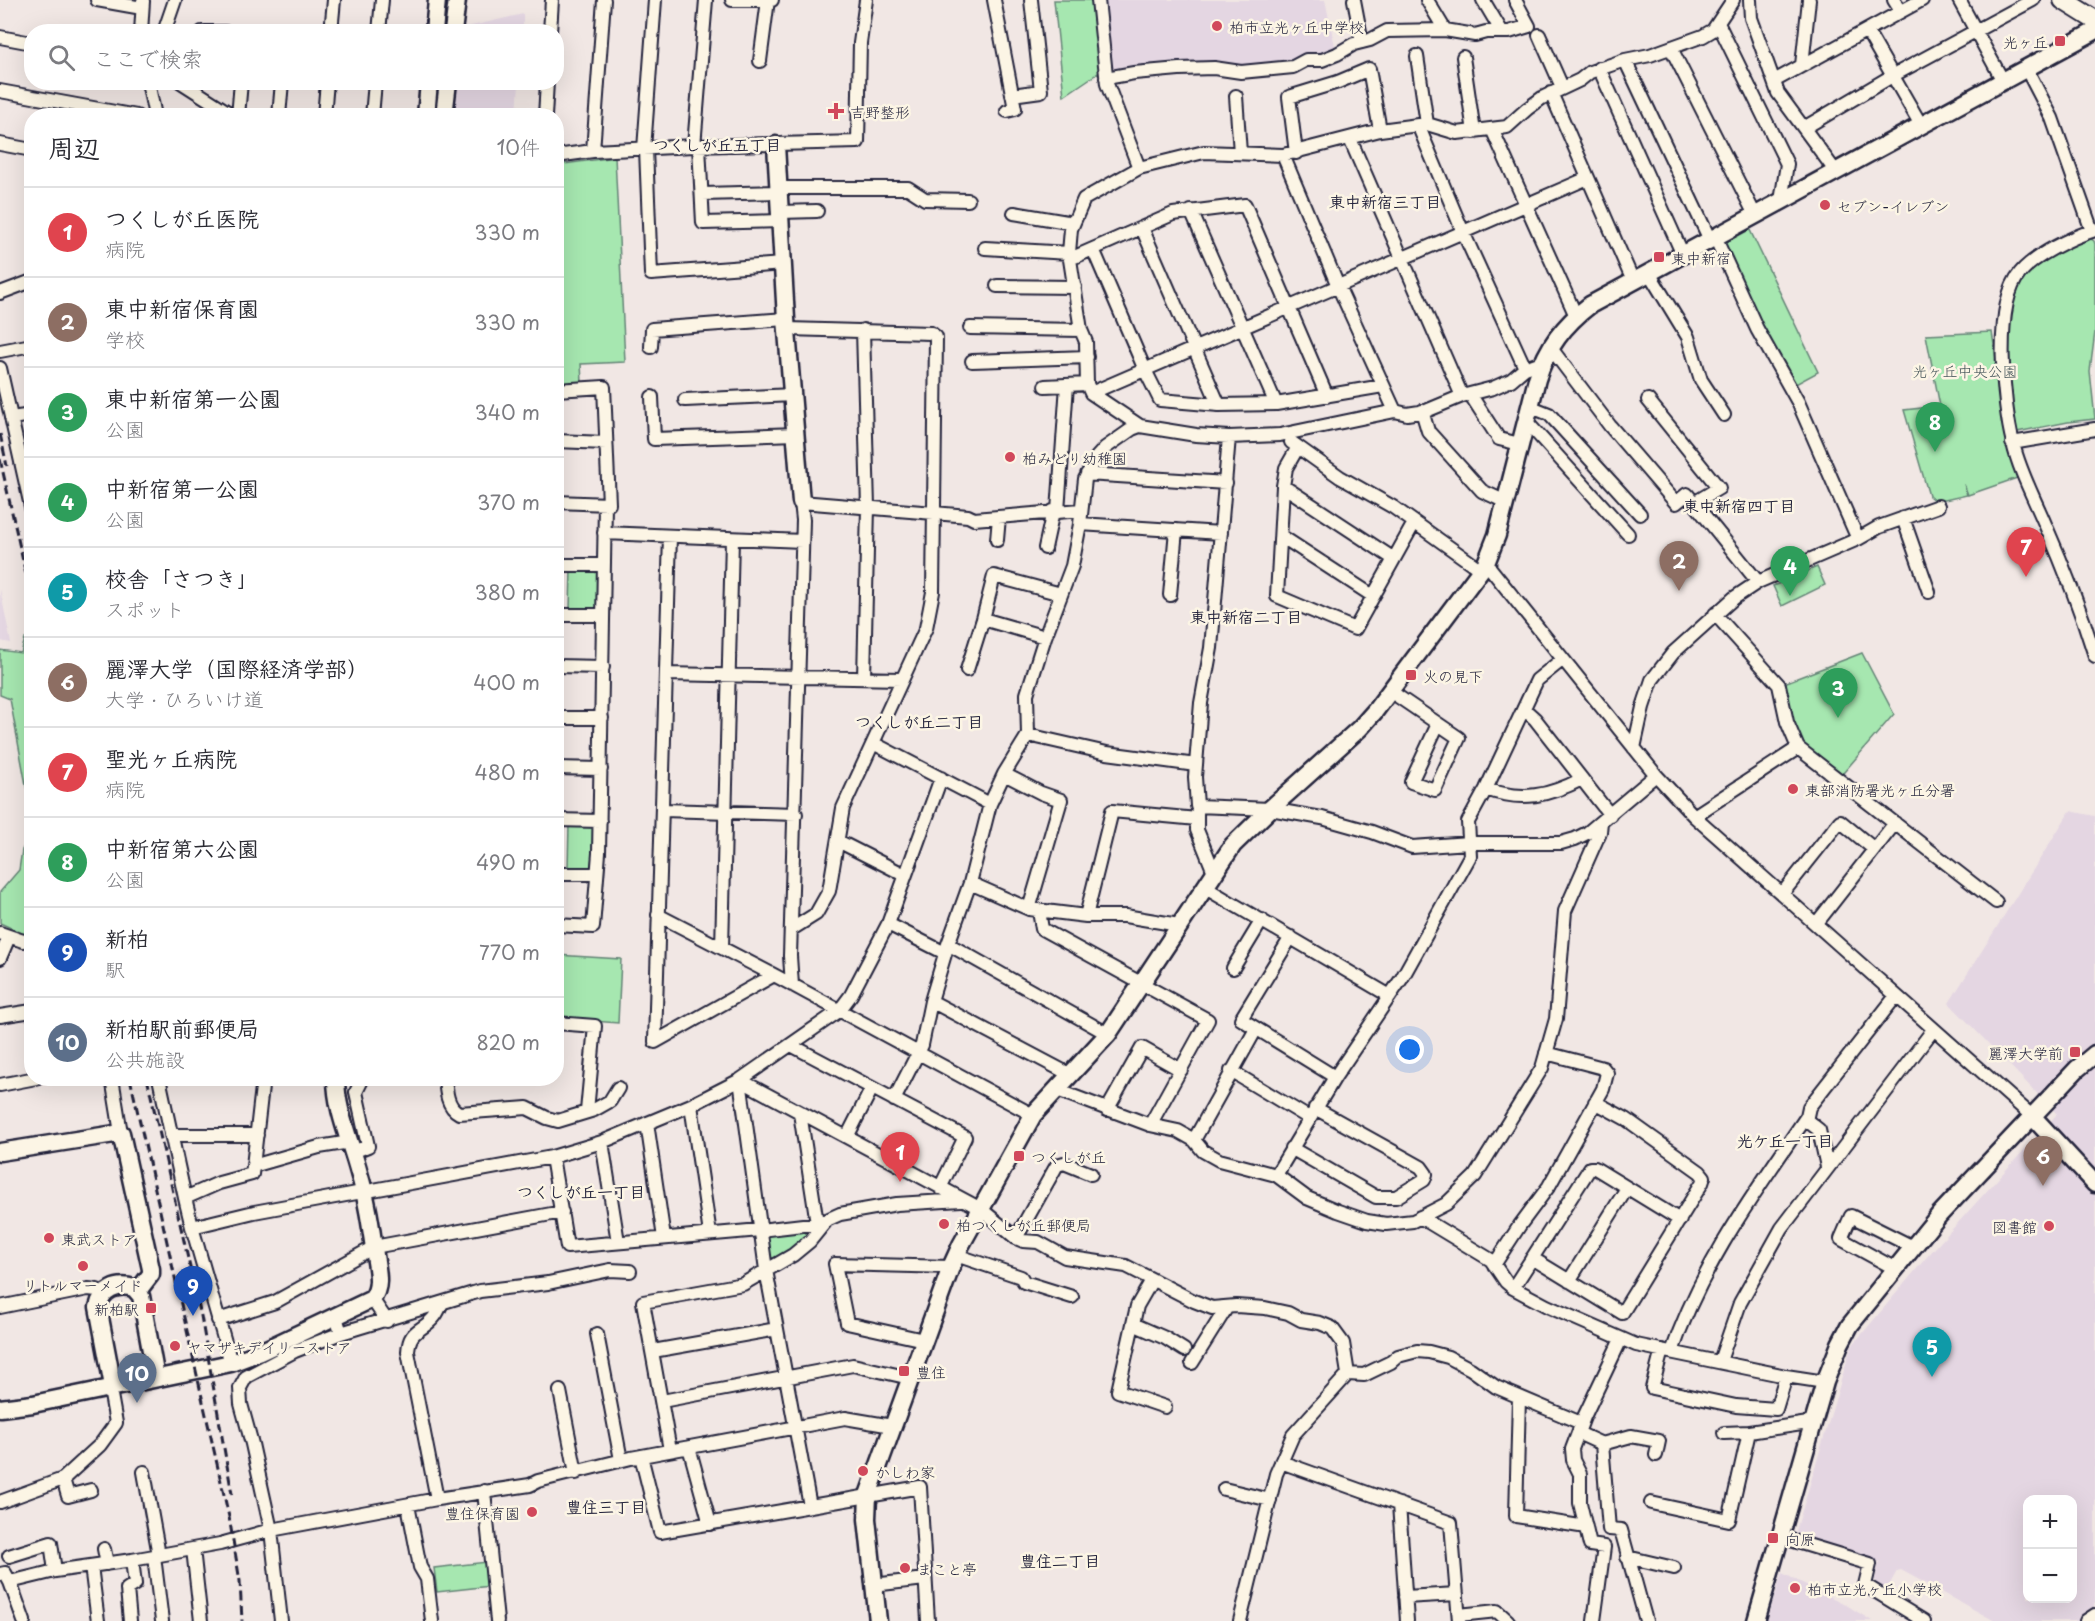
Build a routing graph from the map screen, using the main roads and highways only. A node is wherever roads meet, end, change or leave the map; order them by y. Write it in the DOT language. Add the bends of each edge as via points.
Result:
graph roads {
  1 [pos="2072,2"];
  2 [pos="2095,20"];
  1 -- 2 [label="main road"];
}
